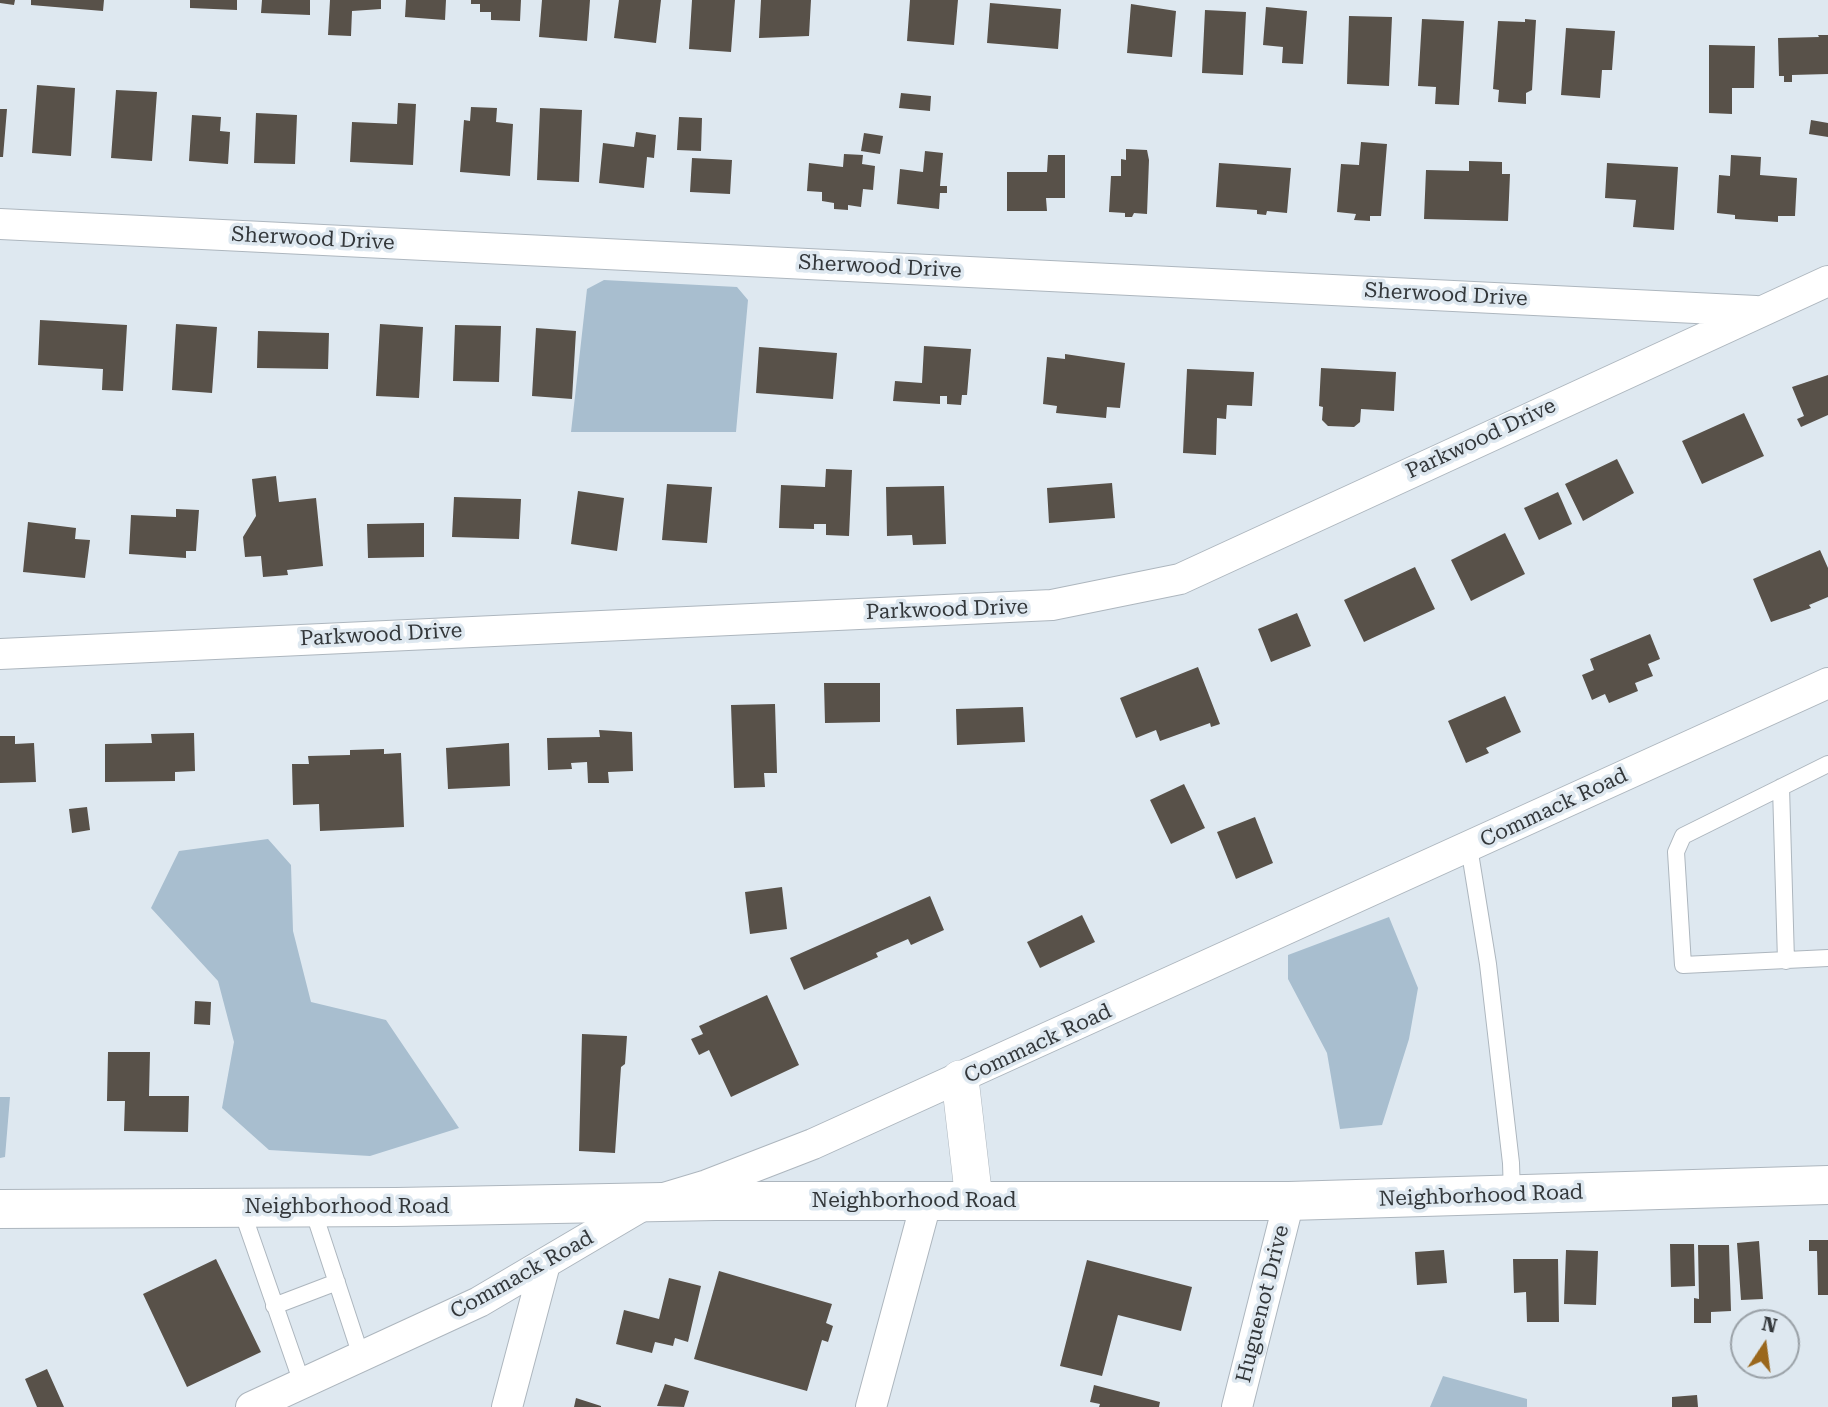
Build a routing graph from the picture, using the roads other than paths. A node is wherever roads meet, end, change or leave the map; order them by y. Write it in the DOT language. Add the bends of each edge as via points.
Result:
graph roads {
  1 [pos="0,224"];
  2 [pos="1828,281"];
  3 [pos="1760,311"];
  4 [pos="0,654"];
  5 [pos="1828,683"];
  6 [pos="1828,764"];
  7 [pos="1781,788"];
  8 [pos="1469,847"];
  9 [pos="1828,958"];
  10 [pos="1786,961"];
  11 [pos="960,1079"];
  12 [pos="1828,1185"];
  13 [pos="1512,1195"];
  14 [pos="974,1200"];
  15 [pos="1289,1201"];
  16 [pos="647,1203"];
  17 [pos="926,1203"];
  18 [pos="312,1207"];
  19 [pos="241,1208"];
  20 [pos="0,1209"];
  21 [pos="545,1264"];
  22 [pos="337,1282"];
  23 [pos="274,1306"];
  24 [pos="361,1356"];
  25 [pos="302,1383"];
  26 [pos="251,1407"];
  27 [pos="507,1407"];
  28 [pos="871,1407"];
  29 [pos="1237,1407"];
  1 -- 3 [label="street, Sherwood Drive"];
  2 -- 3 [label="street, Parkwood Drive"];
  3 -- 4 [label="street, Parkwood Drive" via="1180,579 1052,605"];
  5 -- 8 [label="street, Commack Road"];
  6 -- 7 [label="lane"];
  7 -- 10 [label="lane"];
  7 -- 10 [label="lane" via="1683,835 1675,852 1683,965"];
  8 -- 11 [label="street, Commack Road"];
  8 -- 13 [label="lane" via="1488,964"];
  9 -- 10 [label="lane"];
  11 -- 14 [label="street"];
  11 -- 16 [label="street, Commack Road" via="813,1144"];
  12 -- 13 [label="main road, Neighborhood Road"];
  13 -- 15 [label="main road, Neighborhood Road"];
  14 -- 15 [label="main road, Neighborhood Road"];
  14 -- 17 [label="main road, Neighborhood Road"];
  15 -- 29 [label="street, Huguenot Drive"];
  16 -- 17 [label="main road, Neighborhood Road"];
  16 -- 18 [label="main road, Neighborhood Road"];
  16 -- 21 [label="street, Commack Road"];
  17 -- 28 [label="street"];
  18 -- 19 [label="main road, Neighborhood Road"];
  18 -- 22 [label="lane"];
  19 -- 20 [label="main road, Neighborhood Road"];
  19 -- 23 [label="lane"];
  21 -- 24 [label="street, Commack Road" via="479,1301"];
  21 -- 27 [label="street"];
  22 -- 23 [label="lane"];
  22 -- 24 [label="lane"];
  23 -- 25 [label="lane"];
  24 -- 25 [label="street, Commack Road"];
  25 -- 26 [label="street, Commack Road"];
}
